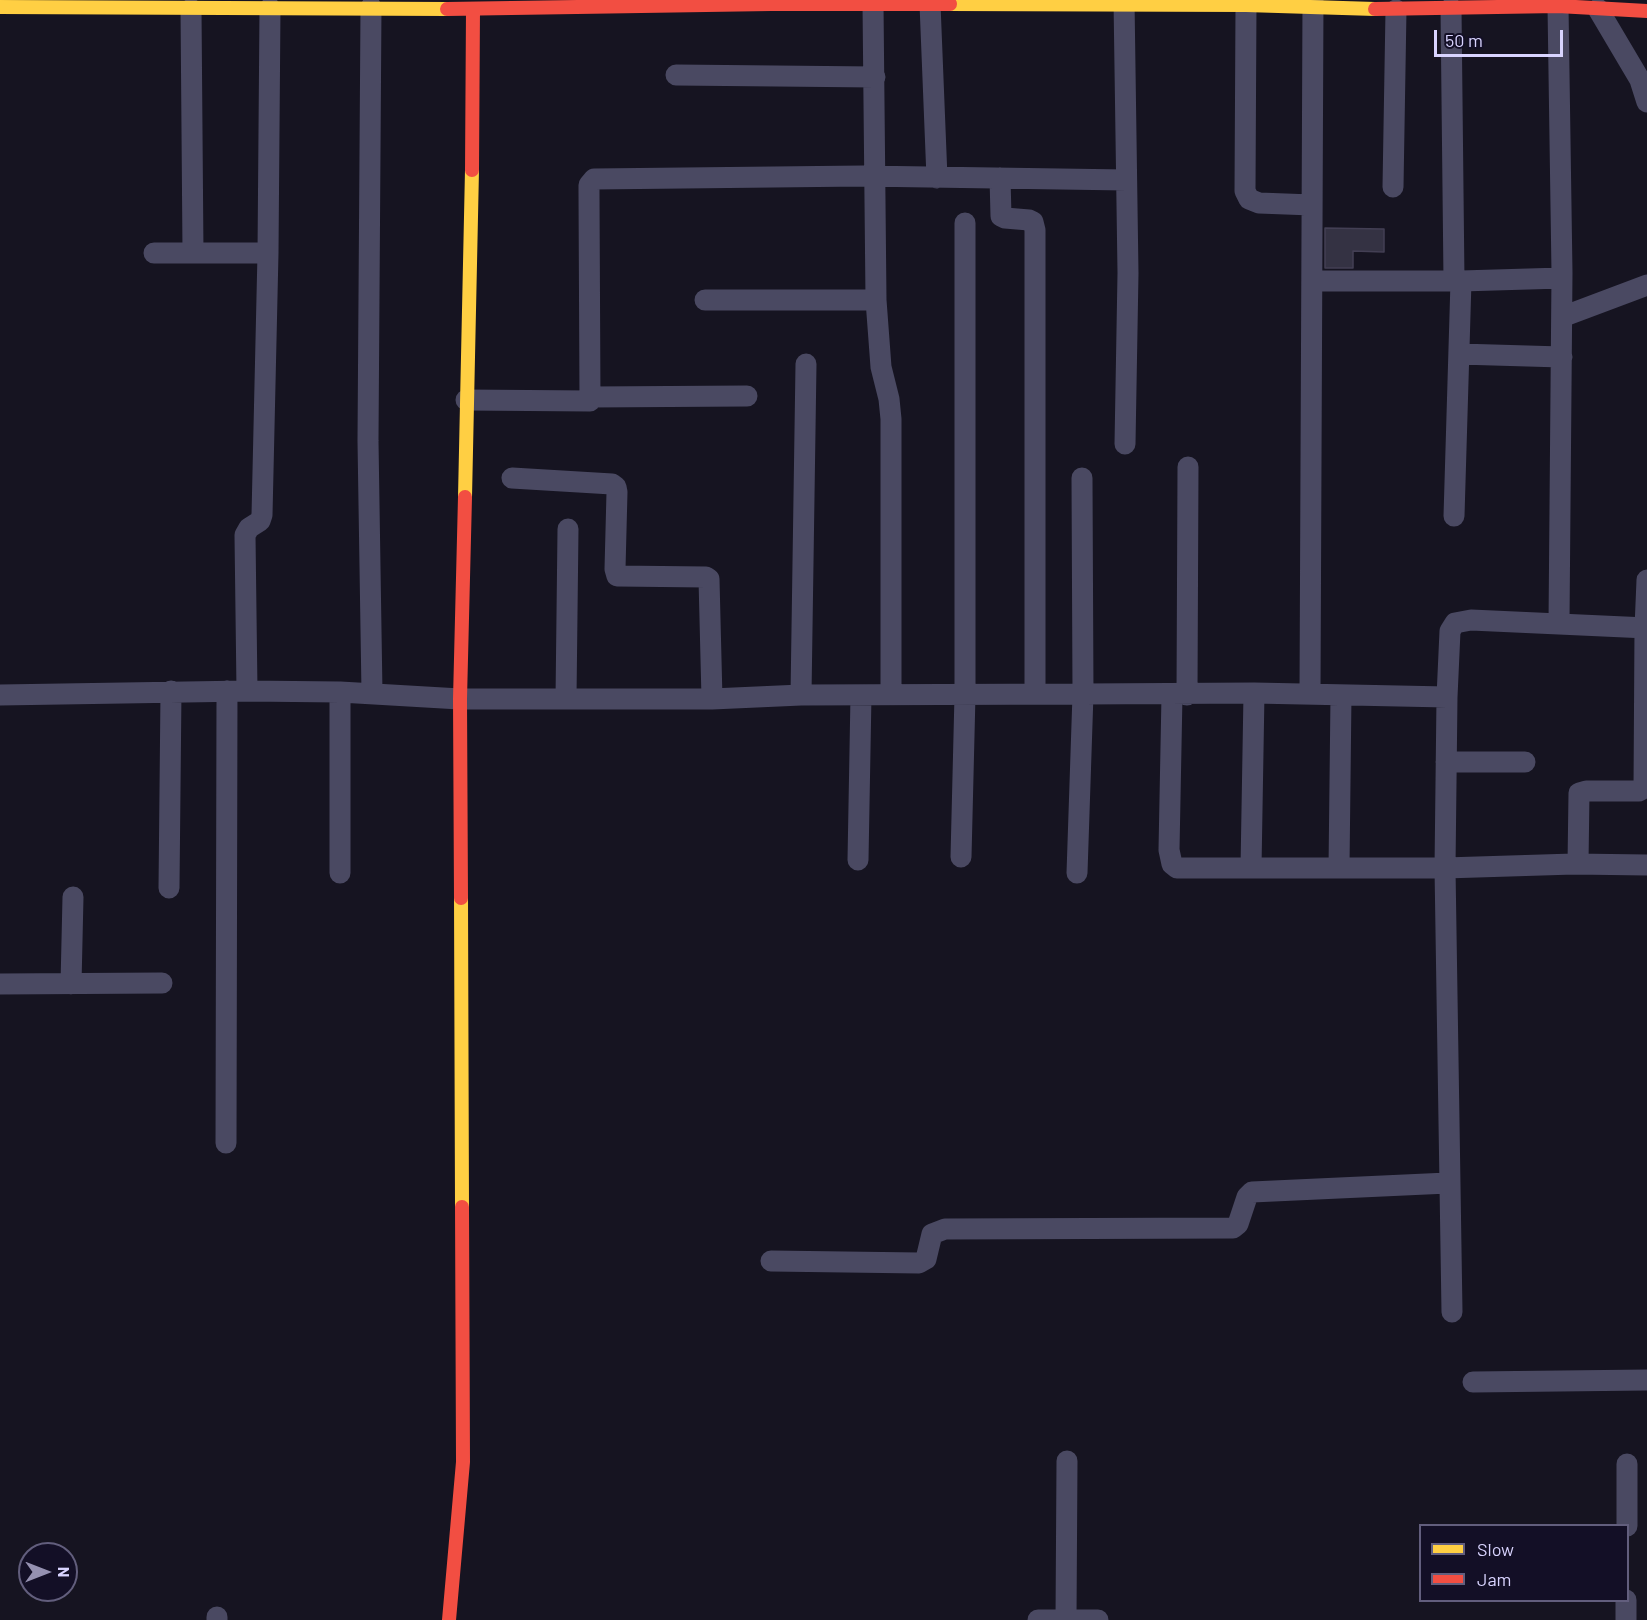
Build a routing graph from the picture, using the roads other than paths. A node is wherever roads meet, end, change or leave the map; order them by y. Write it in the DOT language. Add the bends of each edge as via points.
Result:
graph roads {
  1 [pos="771,2"];
  2 [pos="873,2"];
  3 [pos="1124,2"];
  4 [pos="1196,2"];
  5 [pos="418,4"];
  6 [pos="546,4"];
  7 [pos="930,4"];
  8 [pos="1313,4"];
  9 [pos="1246,5"];
  10 [pos="1441,6"];
  11 [pos="1558,6"];
  12 [pos="0,7"];
  13 [pos="371,7"];
  14 [pos="270,8"];
  15 [pos="191,9"];
  16 [pos="473,9"];
  17 [pos="1598,9"];
  18 [pos="1396,10"];
  19 [pos="1647,11"];
  20 [pos="676,75"];
  21 [pos="874,77"];
  22 [pos="1647,102"];
  23 [pos="874,176"];
  24 [pos="936,178"];
  25 [pos="1000,178"];
  26 [pos="1126,180"];
  27 [pos="1393,187"];
  28 [pos="1312,206"];
  29 [pos="965,223"];
  30 [pos="154,252"];
  31 [pos="193,253"];
  32 [pos="268,253"];
  33 [pos="1562,278"];
  34 [pos="1312,281"];
  35 [pos="1458,281"];
  36 [pos="1647,285"];
  37 [pos="705,300"];
  38 [pos="876,300"];
  39 [pos="1562,317"];
  40 [pos="1459,354"];
  41 [pos="1562,357"];
  42 [pos="806,364"];
  43 [pos="747,396"];
  44 [pos="591,397"];
  45 [pos="466,400"];
  46 [pos="1125,444"];
  47 [pos="1188,467"];
  48 [pos="512,478"];
  49 [pos="1082,478"];
  50 [pos="1454,516"];
  51 [pos="568,529"];
  52 [pos="1647,580"];
  53 [pos="1559,623"];
  54 [pos="1646,628"];
  55 [pos="171,691"];
  56 [pos="237,691"];
  57 [pos="340,692"];
  58 [pos="372,693"];
  59 [pos="1254,693"];
  60 [pos="891,694"];
  61 [pos="1035,694"];
  62 [pos="1083,694"];
  63 [pos="1310,694"];
  64 [pos="0,695"];
  65 [pos="801,695"];
  66 [pos="861,695"];
  67 [pos="965,695"];
  68 [pos="1179,695"];
  69 [pos="1341,695"];
  70 [pos="1447,697"];
  71 [pos="460,699"];
  72 [pos="566,699"];
  73 [pos="712,699"];
  74 [pos="1446,762"];
  75 [pos="1525,762"];
  76 [pos="961,857"];
  77 [pos="858,860"];
  78 [pos="1578,864"];
  79 [pos="1647,866"];
  80 [pos="1251,868"];
  81 [pos="1339,868"];
  82 [pos="1445,868"];
  83 [pos="340,873"];
  84 [pos="1077,873"];
  85 [pos="169,888"];
  86 [pos="73,897"];
  87 [pos="162,983"];
  88 [pos="0,984"];
  89 [pos="71,984"];
  90 [pos="226,1143"];
  91 [pos="1449,1183"];
  92 [pos="771,1261"];
  93 [pos="1452,1312"];
  94 [pos="1647,1380"];
  95 [pos="1473,1382"];
  96 [pos="1067,1461"];
  97 [pos="1627,1464"];
  98 [pos="1627,1524"];
  99 [pos="1626,1602"];
  100 [pos="1066,1619"];
  101 [pos="449,1620"];
  102 [pos="1038,1620"];
  103 [pos="1098,1620"];
  104 [pos="1626,1620"];
  1 -- 2 [label="street"];
  1 -- 6 [label="street"];
  2 -- 7 [label="street"];
  2 -- 21 [label="street"];
  3 -- 4 [label="street"];
  3 -- 7 [label="street"];
  3 -- 26 [label="street"];
  4 -- 9 [label="street"];
  5 -- 13 [label="street"];
  5 -- 16 [label="street"];
  6 -- 16 [label="street"];
  7 -- 24 [label="street"];
  8 -- 9 [label="street"];
  8 -- 18 [label="street"];
  8 -- 28 [label="street"];
  9 -- 28 [label="street" via="1245,191 1249,199 1259,203"];
  10 -- 11 [label="street"];
  10 -- 18 [label="street"];
  10 -- 35 [label="street"];
  11 -- 17 [label="street"];
  11 -- 33 [label="street"];
  12 -- 15 [label="street"];
  13 -- 14 [label="street"];
  13 -- 58 [label="street" via="368,441"];
  14 -- 15 [label="street"];
  14 -- 32 [label="street"];
  15 -- 31 [label="street"];
  16 -- 45 [label="street"];
  17 -- 19 [label="street"];
  17 -- 22 [label="street" via="1640,80"];
  18 -- 27 [label="street"];
  20 -- 21 [label="street"];
  21 -- 23 [label="street"];
  23 -- 24 [label="street"];
  23 -- 38 [label="street"];
  23 -- 44 [label="street" via="592,180"];
  24 -- 25 [label="street"];
  25 -- 26 [label="street"];
  25 -- 61 [label="street" via="1001,216 1029,220 1035,230"];
  26 -- 46 [label="street"];
  28 -- 34 [label="street"];
  29 -- 67 [label="street"];
  30 -- 31 [label="street"];
  31 -- 32 [label="street"];
  32 -- 56 [label="street" via="262,515 245,535"];
  33 -- 35 [label="street"];
  33 -- 39 [label="street"];
  34 -- 35 [label="street"];
  34 -- 63 [label="street"];
  35 -- 40 [label="street"];
  36 -- 39 [label="street"];
  37 -- 38 [label="street"];
  38 -- 60 [label="street" via="881,367 891,419"];
  39 -- 41 [label="street"];
  40 -- 41 [label="street"];
  40 -- 50 [label="street"];
  41 -- 53 [label="street"];
  42 -- 65 [label="street"];
  43 -- 44 [label="street"];
  44 -- 45 [label="street" via="590,401"];
  45 -- 71 [label="street"];
  47 -- 68 [label="street"];
  48 -- 73 [label="street" via="612,484 617,492 617,576 709,579"];
  49 -- 62 [label="street"];
  51 -- 72 [label="street"];
  52 -- 54 [label="street"];
  53 -- 54 [label="street"];
  53 -- 70 [label="street" via="1455,623 1450,630"];
  54 -- 78 [label="street" via="1644,788 1579,793"];
  55 -- 56 [label="street"];
  55 -- 64 [label="street"];
  55 -- 85 [label="street"];
  56 -- 57 [label="street"];
  56 -- 90 [label="street" via="228,848"];
  57 -- 58 [label="street"];
  57 -- 83 [label="street"];
  58 -- 71 [label="street"];
  59 -- 63 [label="street"];
  59 -- 68 [label="street"];
  59 -- 80 [label="street"];
  60 -- 66 [label="street"];
  60 -- 67 [label="street"];
  61 -- 62 [label="street"];
  61 -- 67 [label="street"];
  62 -- 68 [label="street"];
  62 -- 84 [label="street"];
  63 -- 69 [label="street"];
  65 -- 66 [label="street"];
  65 -- 73 [label="street"];
  66 -- 77 [label="street"];
  67 -- 76 [label="street"];
  68 -- 80 [label="street" via="1171,862 1180,868"];
  69 -- 70 [label="street"];
  69 -- 81 [label="street"];
  70 -- 74 [label="street"];
  71 -- 72 [label="street"];
  71 -- 101 [label="street" via="463,1462"];
  72 -- 73 [label="street"];
  74 -- 75 [label="street"];
  74 -- 82 [label="street"];
  78 -- 79 [label="street"];
  78 -- 82 [label="street"];
  80 -- 81 [label="street"];
  81 -- 82 [label="street"];
  82 -- 91 [label="street"];
  86 -- 89 [label="street"];
  87 -- 89 [label="street"];
  88 -- 89 [label="street"];
  91 -- 92 [label="street" via="1252,1192 1235,1227 945,1229 932,1234 926,1259 919,1263"];
  91 -- 93 [label="street"];
  94 -- 95 [label="street"];
  96 -- 100 [label="street"];
  97 -- 98 [label="street"];
  99 -- 104 [label="street"];
  100 -- 102 [label="street"];
  100 -- 103 [label="street"];
}
